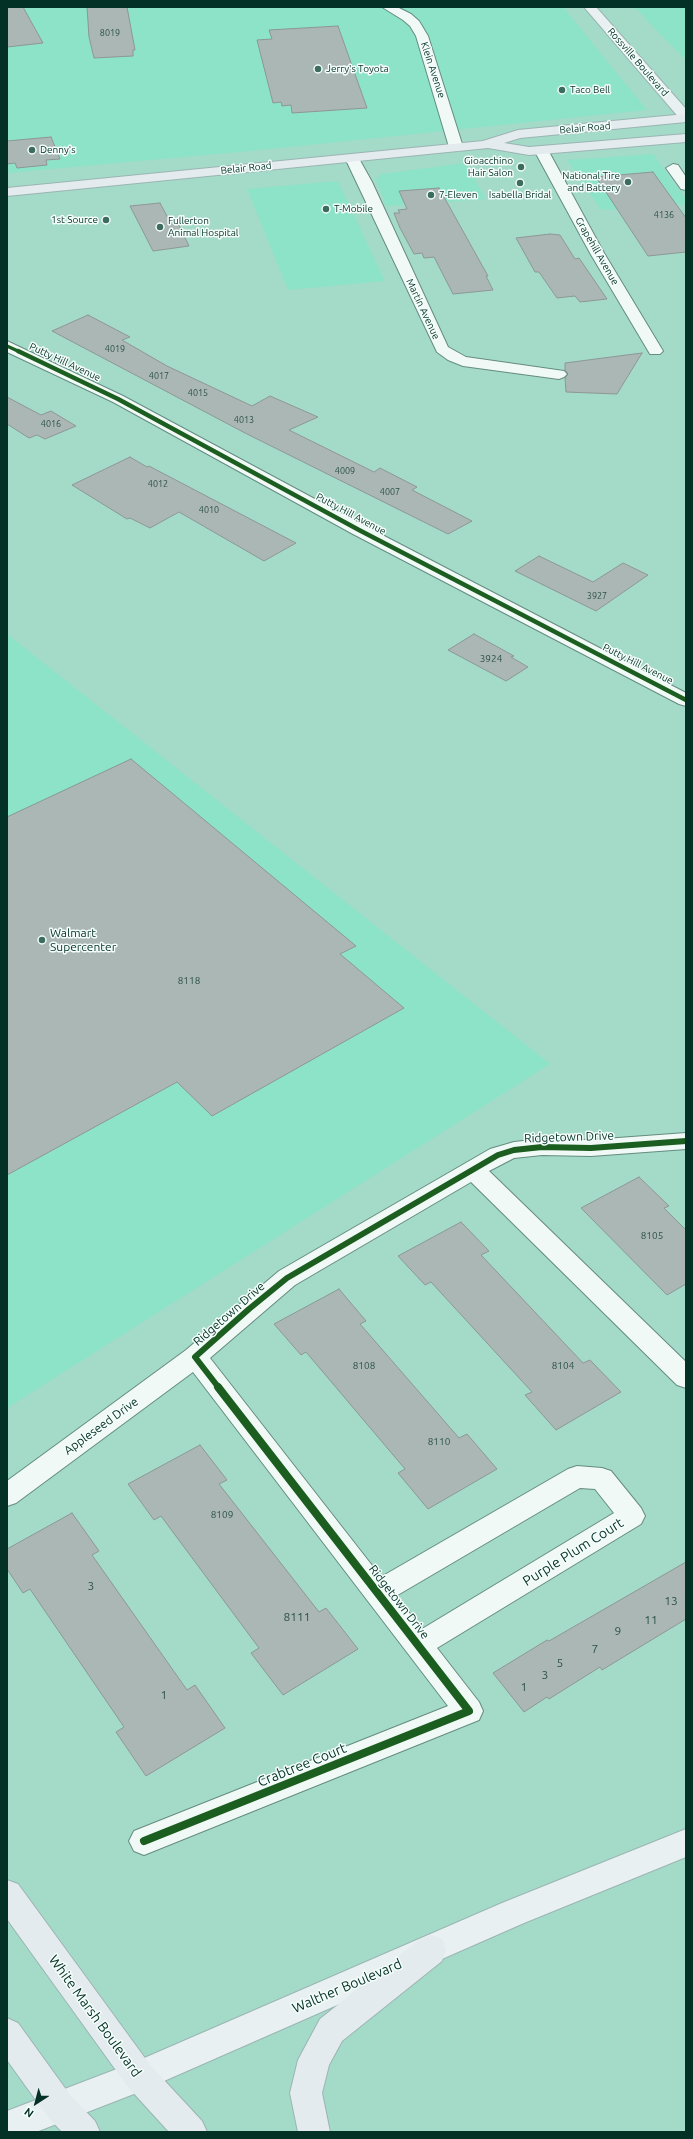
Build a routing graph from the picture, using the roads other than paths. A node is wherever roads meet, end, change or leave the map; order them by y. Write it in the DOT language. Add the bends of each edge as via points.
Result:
graph roads {
  1 [pos="388,7"];
  2 [pos="590,7"];
  3 [pos="686,118"];
  4 [pos="686,138"];
  5 [pos="486,145"];
  6 [pos="456,147"];
  7 [pos="541,150"];
  8 [pos="352,158"];
  9 [pos="673,168"];
  10 [pos="686,186"];
  11 [pos="7,192"];
  12 [pos="7,346"];
  13 [pos="655,351"];
  14 [pos="559,374"];
  15 [pos="686,700"];
  16 [pos="686,1141"];
  17 [pos="473,1170"];
  18 [pos="195,1358"];
  19 [pos="686,1378"];
  20 [pos="7,1496"];
  21 [pos="377,1593"];
  22 [pos="418,1645"];
  23 [pos="469,1711"];
  24 [pos="144,1841"];
  25 [pos="686,1843"];
  26 [pos="7,1894"];
  27 [pos="431,1950"];
  28 [pos="7,2034"];
  29 [pos="139,2076"];
  30 [pos="59,2106"];
  31 [pos="7,2127"];
  32 [pos="84,2132"];
  33 [pos="191,2132"];
  34 [pos="314,2132"];
  1 -- 6 [label="street, Klein Avenue" via="411,20 422,36"];
  2 -- 3 [label="main road, Rossville Boulevard"];
  3 -- 5 [label="highway, Belair Road" via="518,134"];
  4 -- 7 [label="highway, Belair Road"];
  5 -- 6 [label="highway, Belair Road"];
  5 -- 7 [label="highway, Belair Road" via="529,151"];
  6 -- 8 [label="highway, Belair Road"];
  7 -- 13 [label="street, Grapehill Avenue" via="597,253"];
  8 -- 11 [label="highway, Belair Road"];
  8 -- 14 [label="street, Martin Avenue" via="442,349 463,361"];
  9 -- 10 [label="street"];
  12 -- 15 [label="street, Putty Hill Avenue" via="118,399 366,533"];
  16 -- 17 [label="street, Ridgetown Drive" via="654,1145 514,1150 498,1155"];
  17 -- 18 [label="street, Ridgetown Drive" via="287,1278"];
  17 -- 19 [label="street"];
  18 -- 20 [label="street, Appleseed Drive"];
  18 -- 21 [label="street, Ridgetown Drive"];
  21 -- 22 [label="street, Ridgetown Drive"];
  21 -- 22 [label="street, Purple Plum Court" via="577,1477 602,1479 632,1516"];
  22 -- 23 [label="street, Ridgetown Drive"];
  23 -- 24 [label="street, Crabtree Court"];
  25 -- 27 [label="main road, Walther Boulevard" via="513,1913"];
  26 -- 29 [label="highway, White Marsh Boulevard"];
  27 -- 29 [label="main road, Walther Boulevard"];
  27 -- 34 [label="highway" via="331,2030 314,2060 306,2093"];
  28 -- 30 [label="highway"];
  29 -- 30 [label="main road, Walther Boulevard"];
  29 -- 33 [label="highway, White Marsh Boulevard"];
  30 -- 31 [label="main road, Walther Boulevard"];
  30 -- 32 [label="highway"];
}
